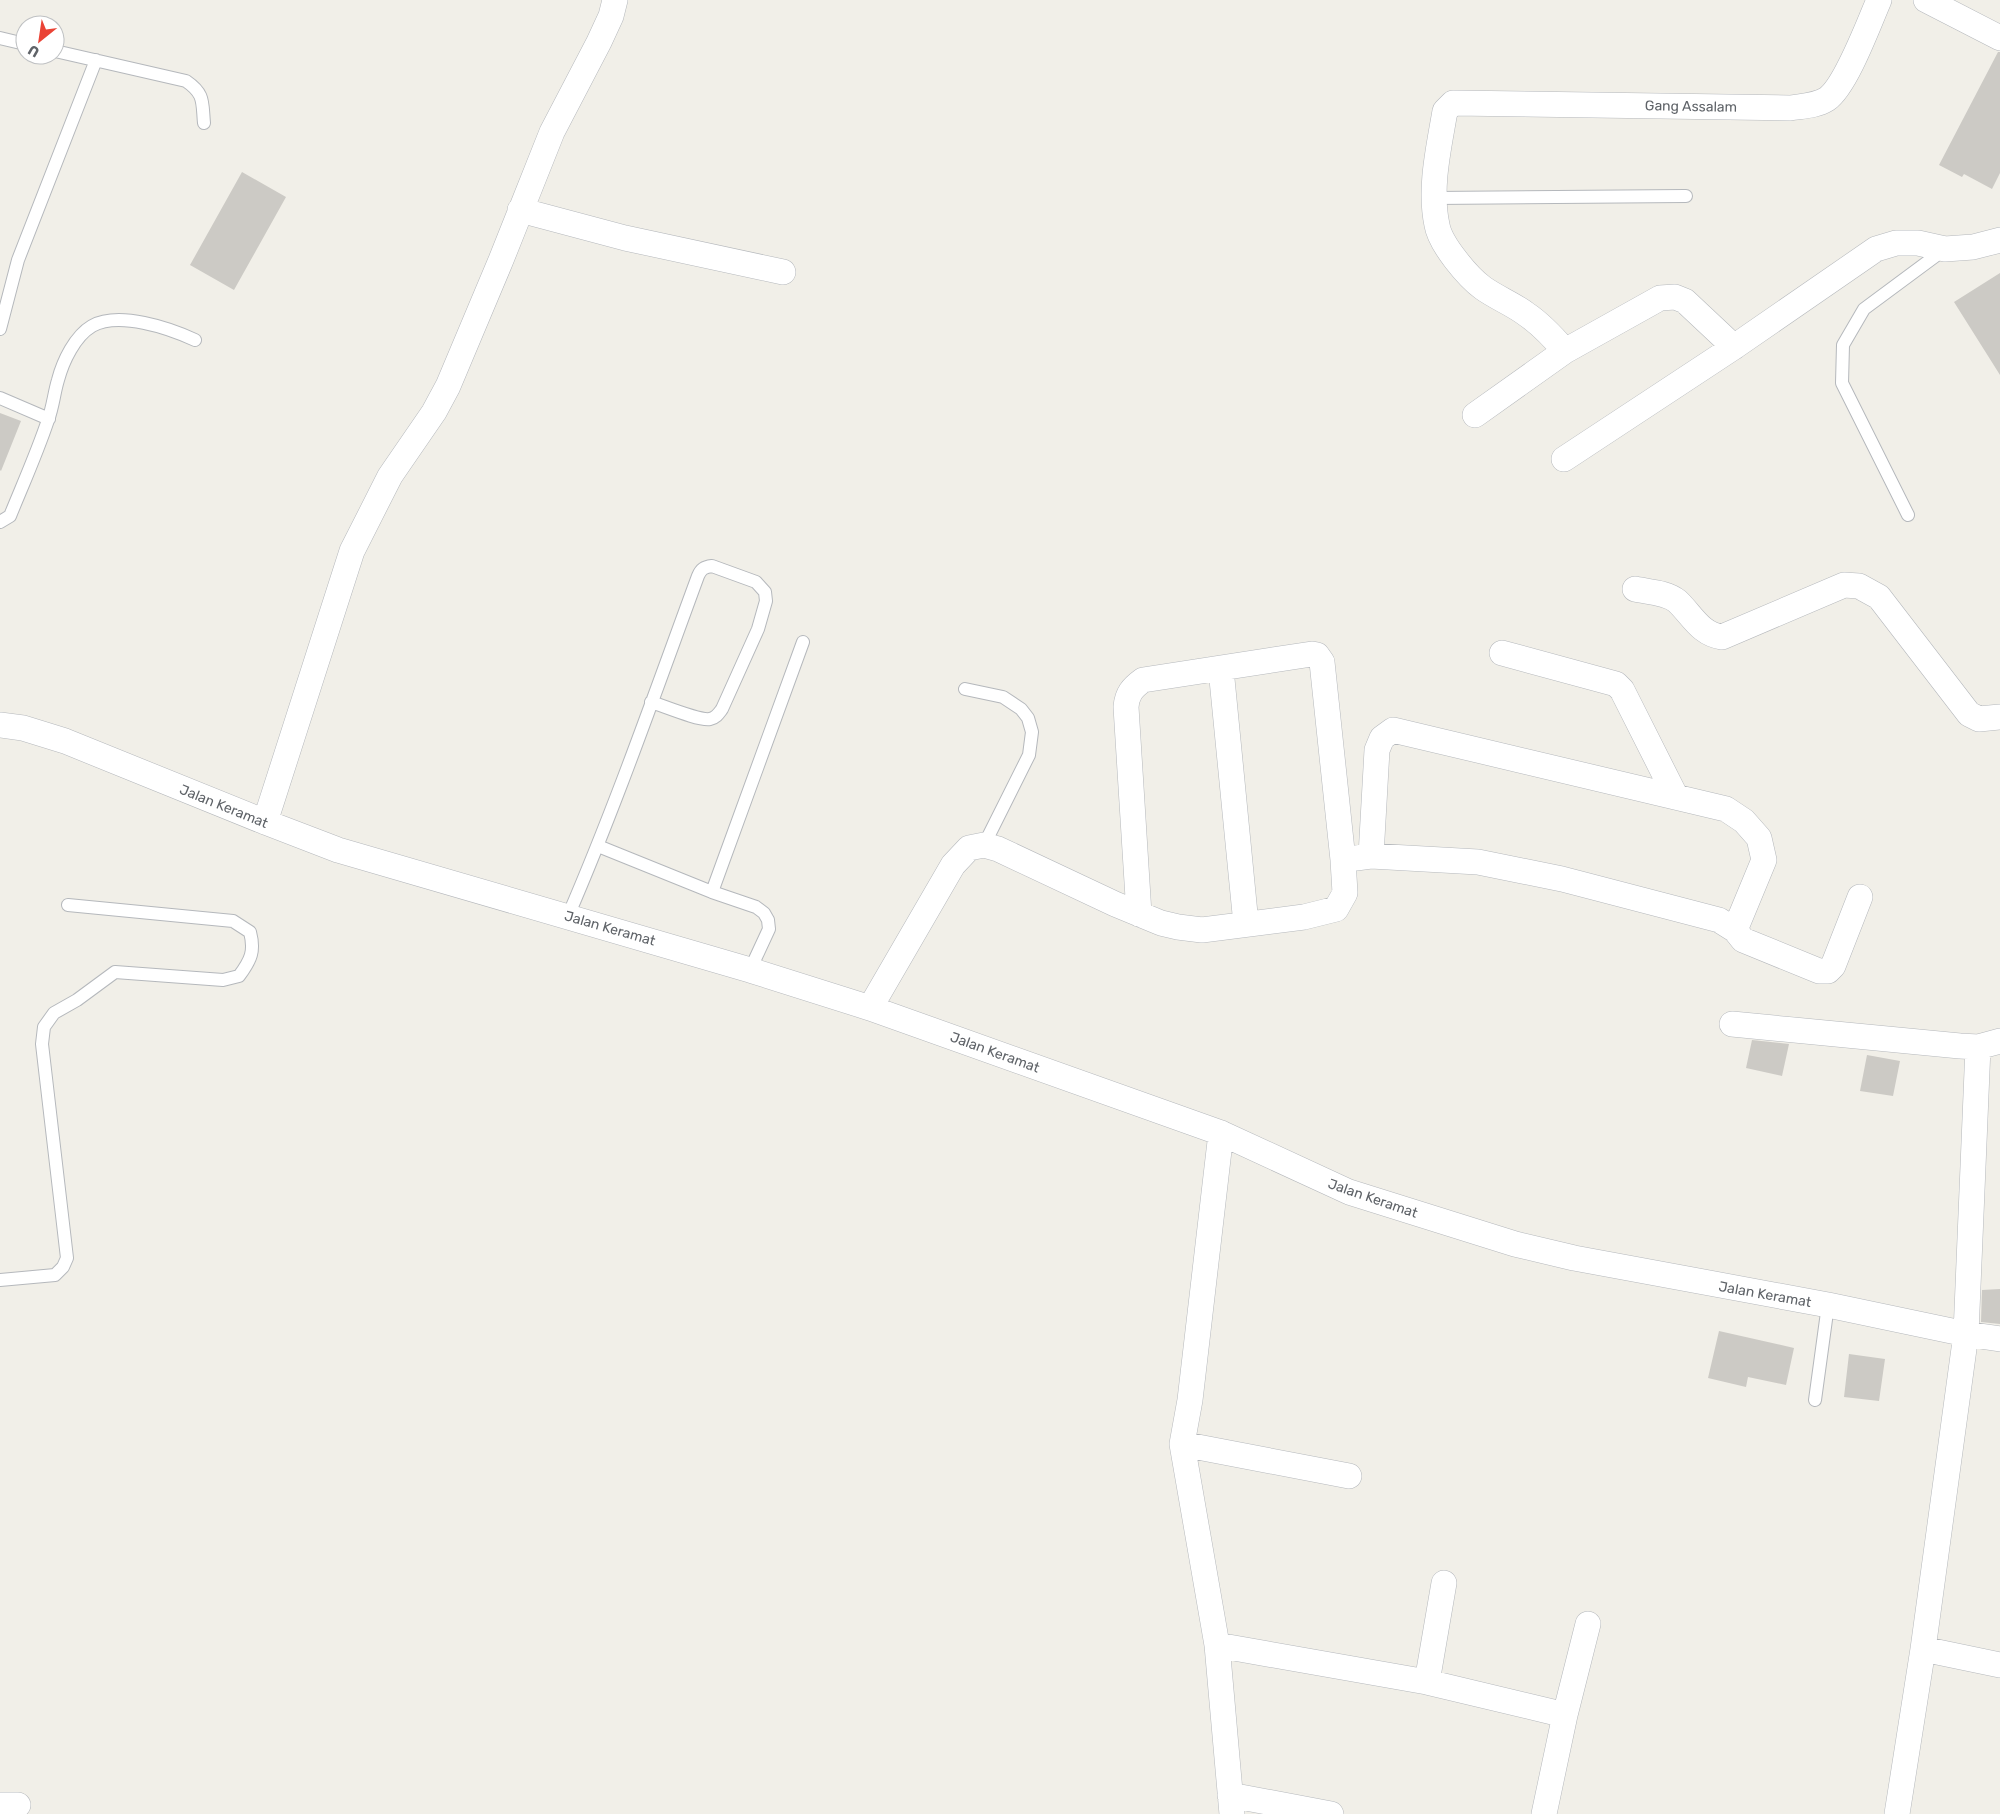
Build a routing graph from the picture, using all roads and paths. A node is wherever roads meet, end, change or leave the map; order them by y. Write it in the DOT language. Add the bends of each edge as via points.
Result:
graph roads {
  1 [pos="615,0"];
  2 [pos="1879,0"];
  3 [pos="1926,0"];
  4 [pos="0,38"];
  5 [pos="2000,38"];
  6 [pos="15,42"];
  7 [pos="65,53"];
  8 [pos="96,60"];
  9 [pos="204,123"];
  10 [pos="1686,196"];
  11 [pos="1434,198"];
  12 [pos="520,210"];
  13 [pos="2000,240"];
  14 [pos="1945,249"];
  15 [pos="783,272"];
  16 [pos="0,329"];
  17 [pos="195,340"];
  18 [pos="1734,347"];
  19 [pos="1565,350"];
  20 [pos="0,398"];
  21 [pos="1475,415"];
  22 [pos="49,419"];
  23 [pos="1564,458"];
  24 [pos="1908,515"];
  25 [pos="0,522"];
  26 [pos="1635,589"];
  27 [pos="803,642"];
  28 [pos="1502,653"];
  29 [pos="1221,668"];
  30 [pos="966,689"];
  31 [pos="652,702"];
  32 [pos="2000,716"];
  33 [pos="0,725"];
  34 [pos="1676,797"];
  35 [pos="265,822"];
  36 [pos="984,845"];
  37 [pos="598,846"];
  38 [pos="1371,856"];
  39 [pos="1343,860"];
  40 [pos="712,892"];
  41 [pos="1860,897"];
  42 [pos="68,905"];
  43 [pos="1139,914"];
  44 [pos="568,916"];
  45 [pos="1246,924"];
  46 [pos="1735,930"];
  47 [pos="750,970"];
  48 [pos="870,1008"];
  49 [pos="1732,1024"];
  50 [pos="1989,1044"];
  51 [pos="1221,1133"];
  52 [pos="0,1280"];
  53 [pos="1828,1305"];
  54 [pos="1966,1334"];
  55 [pos="2000,1339"];
  56 [pos="1815,1400"];
  57 [pos="1182,1444"];
  58 [pos="1349,1476"];
  59 [pos="1444,1583"];
  60 [pos="1588,1624"];
  61 [pos="1217,1645"];
  62 [pos="1923,1649"];
  63 [pos="2000,1665"];
  64 [pos="1427,1682"];
  65 [pos="1565,1716"];
  66 [pos="1231,1805"];
  67 [pos="1331,1814"];
  68 [pos="1544,1814"];
  69 [pos="1897,1814"];
  1 -- 12 [label="street" via="611,16 552,132"];
  2 -- 11 [label="street, Gang Assalam" via="1834,93 1810,106 1453,104 1445,111"];
  3 -- 5 [label="street"];
  4 -- 6 [label="lane"];
  7 -- 8 [label="lane"];
  8 -- 9 [label="lane" via="186,81 202,96"];
  8 -- 16 [label="lane" via="18,260"];
  10 -- 11 [label="lane"];
  11 -- 19 [label="street" via="1437,226 1469,277 1526,314"];
  12 -- 15 [label="street" via="625,238"];
  12 -- 35 [label="street" via="448,386 390,476 352,550"];
  13 -- 14 [label="street" via="1973,247"];
  14 -- 18 [label="street" via="1918,243 1896,243 1876,249"];
  14 -- 24 [label="lane" via="1864,309 1843,345 1842,383"];
  17 -- 22 [label="lane" via="178,332 139,323 115,320 93,326 82,333 58,378"];
  18 -- 19 [label="street" via="1685,301 1667,296"];
  18 -- 23 [label="street"];
  19 -- 21 [label="street"];
  20 -- 22 [label="lane"];
  22 -- 25 [label="lane" via="10,516"];
  26 -- 32 [label="street" via="1668,596 1712,636 1722,637 1844,585 1859,586 1879,597 1969,714 1979,719"];
  27 -- 40 [label="lane"];
  28 -- 34 [label="street" via="1616,684"];
  29 -- 39 [label="street" via="1312,654 1319,657"];
  29 -- 43 [label="street" via="1143,680 1134,686 1127,699"];
  29 -- 45 [label="street"];
  30 -- 36 [label="lane" via="1003,697 1021,709 1032,732 1029,754"];
  31 -- 31 [label="lane" via="701,570 712,566 762,586 766,601 758,628 717,716 699,718"];
  31 -- 37 [label="lane"];
  33 -- 35 [label="street, Jalan Keramat" via="65,740"];
  34 -- 38 [label="street" via="1394,730 1382,738 1377,750"];
  34 -- 46 [label="street" via="1726,810 1744,821 1760,838 1764,860"];
  35 -- 44 [label="street, Jalan Keramat" via="338,850"];
  36 -- 43 [label="street" via="998,848"];
  36 -- 48 [label="street" via="968,848 953,865"];
  37 -- 40 [label="lane"];
  37 -- 44 [label="lane"];
  38 -- 39 [label="street"];
  38 -- 46 [label="street" via="1478,862 1562,879 1719,920"];
  39 -- 45 [label="street" via="1345,893 1336,909 1304,917"];
  40 -- 47 [label="lane" via="756,907 768,920 769,929"];
  41 -- 46 [label="street" via="1833,966 1828,971 1820,972 1743,940"];
  42 -- 52 [label="lane" via="233,921 250,932 254,946 239,976 224,980 115,972 54,1013 44,1027 42,1044 67,1258 55,1275"];
  43 -- 45 [label="street" via="1178,927 1202,930"];
  44 -- 47 [label="street, Jalan Keramat"];
  47 -- 48 [label="street, Jalan Keramat"];
  48 -- 51 [label="street, Jalan Keramat"];
  49 -- 50 [label="street"];
  50 -- 54 [label="street"];
  51 -- 53 [label="street, Jalan Keramat" via="1349,1192 1515,1244"];
  51 -- 57 [label="street"];
  53 -- 54 [label="street, Jalan Keramat"];
  53 -- 56 [label="lane"];
  54 -- 55 [label="street, Jalan Keramat"];
  54 -- 62 [label="street"];
  57 -- 58 [label="street"];
  57 -- 61 [label="street"];
  59 -- 64 [label="street"];
  60 -- 65 [label="street"];
  61 -- 64 [label="street"];
  61 -- 66 [label="street"];
  62 -- 63 [label="street"];
  62 -- 69 [label="street"];
  64 -- 65 [label="street"];
  65 -- 68 [label="street"];
  66 -- 67 [label="street"];
}
